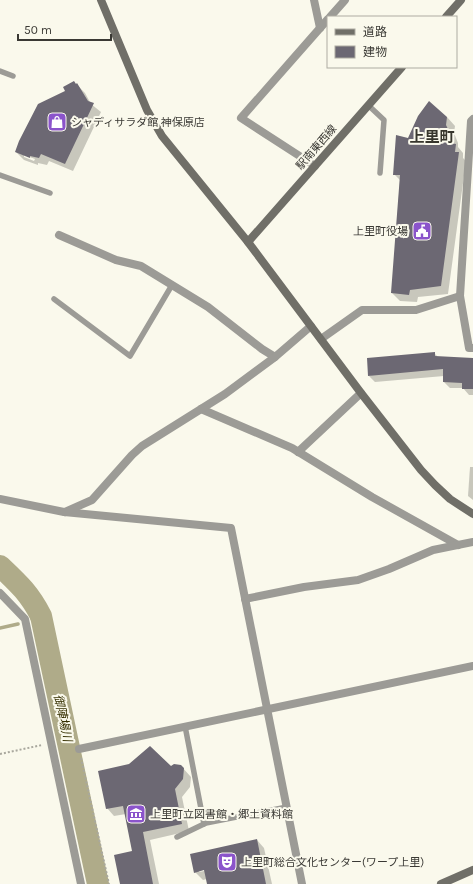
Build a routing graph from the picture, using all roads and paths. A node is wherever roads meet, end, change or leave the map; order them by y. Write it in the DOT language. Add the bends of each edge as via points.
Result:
graph roads {
  1 [pos="101,0"];
  2 [pos="314,0"];
  3 [pos="345,0"];
  4 [pos="461,0"];
  5 [pos="331,16"];
  6 [pos="447,16"];
  7 [pos="327,20"];
  8 [pos="320,28"];
  9 [pos="401,68"];
  10 [pos="0,71"];
  11 [pos="14,76"];
  12 [pos="368,105"];
  13 [pos="473,119"];
  14 [pos="314,166"];
  15 [pos="380,173"];
  16 [pos="0,175"];
  17 [pos="50,193"];
  18 [pos="59,235"];
  19 [pos="248,242"];
  20 [pos="172,285"];
  21 [pos="460,296"];
  22 [pos="54,299"];
  23 [pos="311,326"];
  24 [pos="321,339"];
  25 [pos="473,348"];
  26 [pos="275,357"];
  27 [pos="361,394"];
  28 [pos="201,409"];
  29 [pos="298,452"];
  30 [pos="0,499"];
  31 [pos="64,512"];
  32 [pos="473,514"];
  33 [pos="473,542"];
  34 [pos="458,545"];
  35 [pos="0,593"];
  36 [pos="245,599"];
  37 [pos="473,666"];
  38 [pos="267,708"];
  39 [pos="185,726"];
  40 [pos="51,743"];
  41 [pos="79,749"];
  42 [pos="0,754"];
  43 [pos="287,807"];
  44 [pos="204,824"];
  45 [pos="177,837"];
  46 [pos="473,870"];
  47 [pos="81,884"];
  48 [pos="109,884"];
  49 [pos="302,884"];
  50 [pos="441,884"];
  1 -- 19 [label="street" via="147,110 162,136"];
  2 -- 8 [label="street"];
  3 -- 5 [label="street"];
  4 -- 6 [label="street"];
  7 -- 8 [label="street"];
  8 -- 14 [label="street" via="241,118"];
  9 -- 12 [label="street, 駅南東西線"];
  10 -- 11 [label="lane"];
  12 -- 14 [label="street, 駅南東西線"];
  12 -- 15 [label="lane" via="384,120"];
  13 -- 21 [label="street"];
  14 -- 19 [label="street, 駅南東西線"];
  16 -- 17 [label="lane"];
  18 -- 20 [label="street" via="116,260 141,266"];
  19 -- 23 [label="street"];
  20 -- 22 [label="lane" via="130,356"];
  20 -- 26 [label="street" via="208,307"];
  21 -- 24 [label="street" via="416,310 362,310"];
  21 -- 25 [label="street" via="469,348"];
  23 -- 24 [label="street"];
  23 -- 26 [label="street"];
  24 -- 27 [label="street"];
  26 -- 28 [label="street"];
  27 -- 29 [label="street"];
  27 -- 32 [label="street" via="421,470 450,499"];
  28 -- 29 [label="street"];
  28 -- 31 [label="street" via="142,446 92,500"];
  29 -- 34 [label="street"];
  30 -- 31 [label="street"];
  31 -- 36 [label="street" via="231,528"];
  33 -- 34 [label="street"];
  34 -- 36 [label="street" via="433,550 358,580 304,587"];
  35 -- 40 [label="street" via="25,619"];
  36 -- 38 [label="street"];
  37 -- 38 [label="street"];
  38 -- 39 [label="street"];
  38 -- 43 [label="street"];
  39 -- 41 [label="street"];
  39 -- 44 [label="lane"];
  40 -- 42 [label="path"];
  40 -- 47 [label="street"];
  41 -- 48 [label="path"];
  43 -- 44 [label="lane"];
  43 -- 49 [label="street"];
  44 -- 45 [label="lane"];
  46 -- 50 [label="street"];
}
